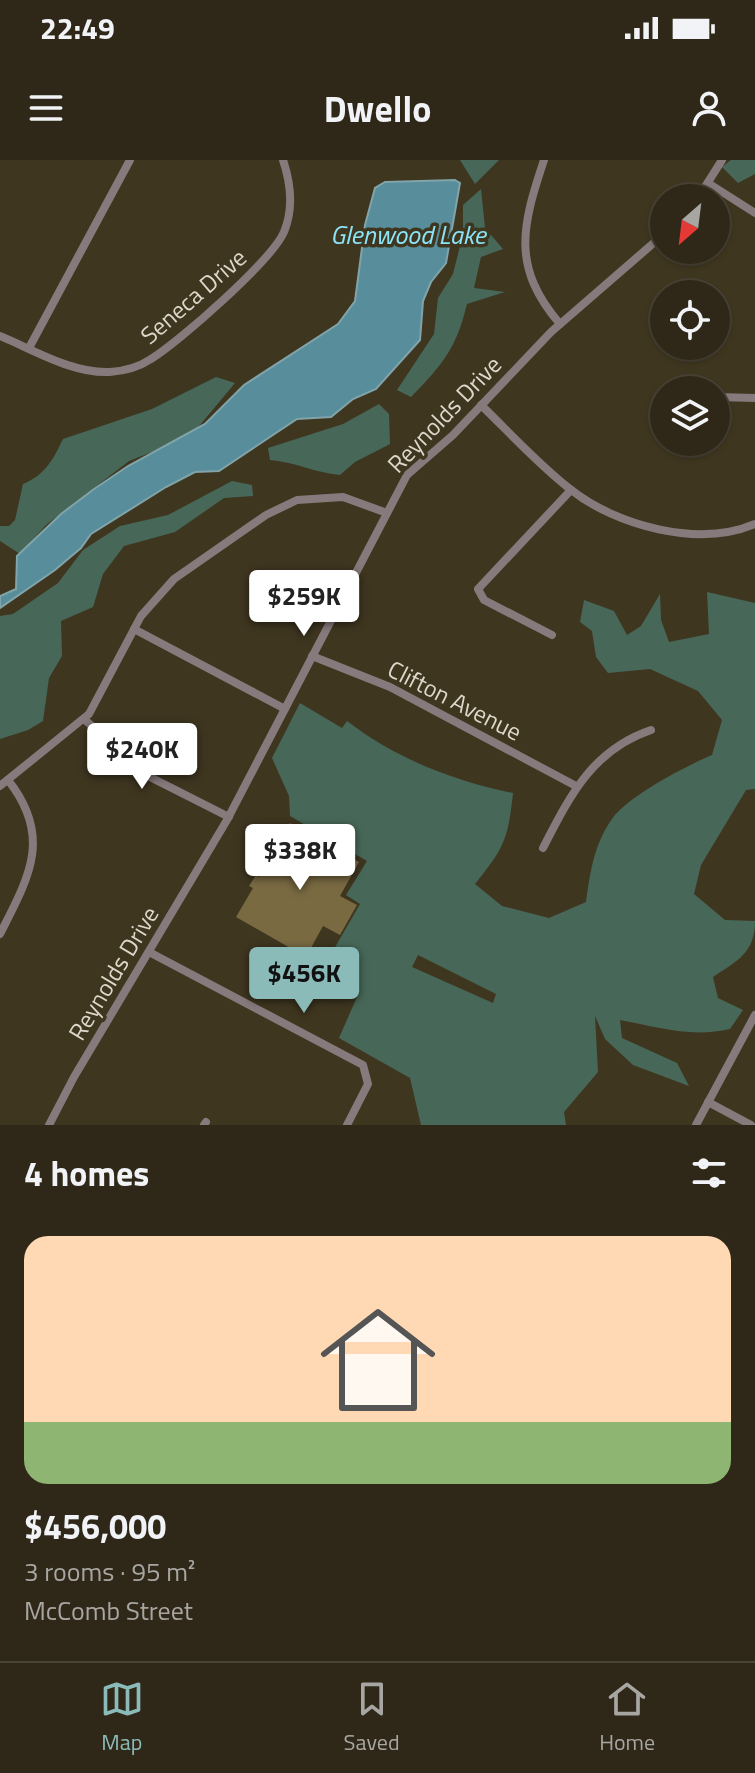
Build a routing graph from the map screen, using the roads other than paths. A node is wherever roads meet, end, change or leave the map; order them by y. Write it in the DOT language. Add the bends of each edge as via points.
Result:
graph roads {
  1 [pos="130,160"];
  2 [pos="283,160"];
  3 [pos="544,160"];
  4 [pos="722,160"];
  5 [pos="708,183"];
  6 [pos="755,213"];
  7 [pos="650,246"];
  8 [pos="560,324"];
  9 [pos="0,336"];
  10 [pos="29,348"];
  11 [pos="730,397"];
  12 [pos="755,398"];
  13 [pos="481,405"];
  14 [pos="571,490"];
  15 [pos="387,513"];
  16 [pos="755,524"];
  17 [pos="134,629"];
  18 [pos="552,635"];
  19 [pos="312,656"];
  20 [pos="285,709"];
  21 [pos="84,719"];
  22 [pos="651,730"];
  23 [pos="4,783"];
  24 [pos="576,786"];
  25 [pos="229,817"];
  26 [pos="543,848"];
  27 [pos="0,934"];
  28 [pos="149,952"];
  29 [pos="755,1015"];
  30 [pos="708,1102"];
  31 [pos="49,1125"];
  32 [pos="347,1125"];
  33 [pos="696,1125"];
  34 [pos="751,1125"];
  1 -- 10 [label="street"];
  2 -- 10 [label="street, Seneca Drive" via="291,202 278,243 165,349 138,366 110,372 82,369"];
  3 -- 8 [label="street" via="525,225 525,256 534,286"];
  4 -- 5 [label="street"];
  5 -- 6 [label="street"];
  7 -- 8 [label="street, Reynolds Drive"];
  8 -- 13 [label="street, Reynolds Drive"];
  9 -- 10 [label="street, Seneca Drive"];
  11 -- 12 [label="street"];
  13 -- 14 [label="street"];
  13 -- 15 [label="street, Reynolds Drive" via="407,475"];
  14 -- 16 [label="street" via="606,511 668,531 723,532"];
  14 -- 18 [label="street" via="478,589 484,600"];
  15 -- 17 [label="street" via="328,496 283,505 161,590"];
  15 -- 19 [label="street, Reynolds Drive"];
  17 -- 20 [label="street"];
  17 -- 21 [label="street"];
  19 -- 20 [label="street, Reynolds Drive"];
  19 -- 24 [label="street, Clifton Avenue" via="390,687"];
  20 -- 25 [label="street, Reynolds Drive"];
  21 -- 23 [label="street"];
  21 -- 25 [label="street" via="146,775"];
  22 -- 24 [label="street" via="614,747"];
  23 -- 27 [label="street" via="30,817 34,844 29,874"];
  24 -- 26 [label="street"];
  25 -- 28 [label="street, Reynolds Drive"];
  28 -- 31 [label="street, Reynolds Drive"];
  28 -- 32 [label="street" via="363,1065 368,1084"];
  29 -- 30 [label="street"];
  30 -- 33 [label="street"];
  30 -- 34 [label="street"];
}
